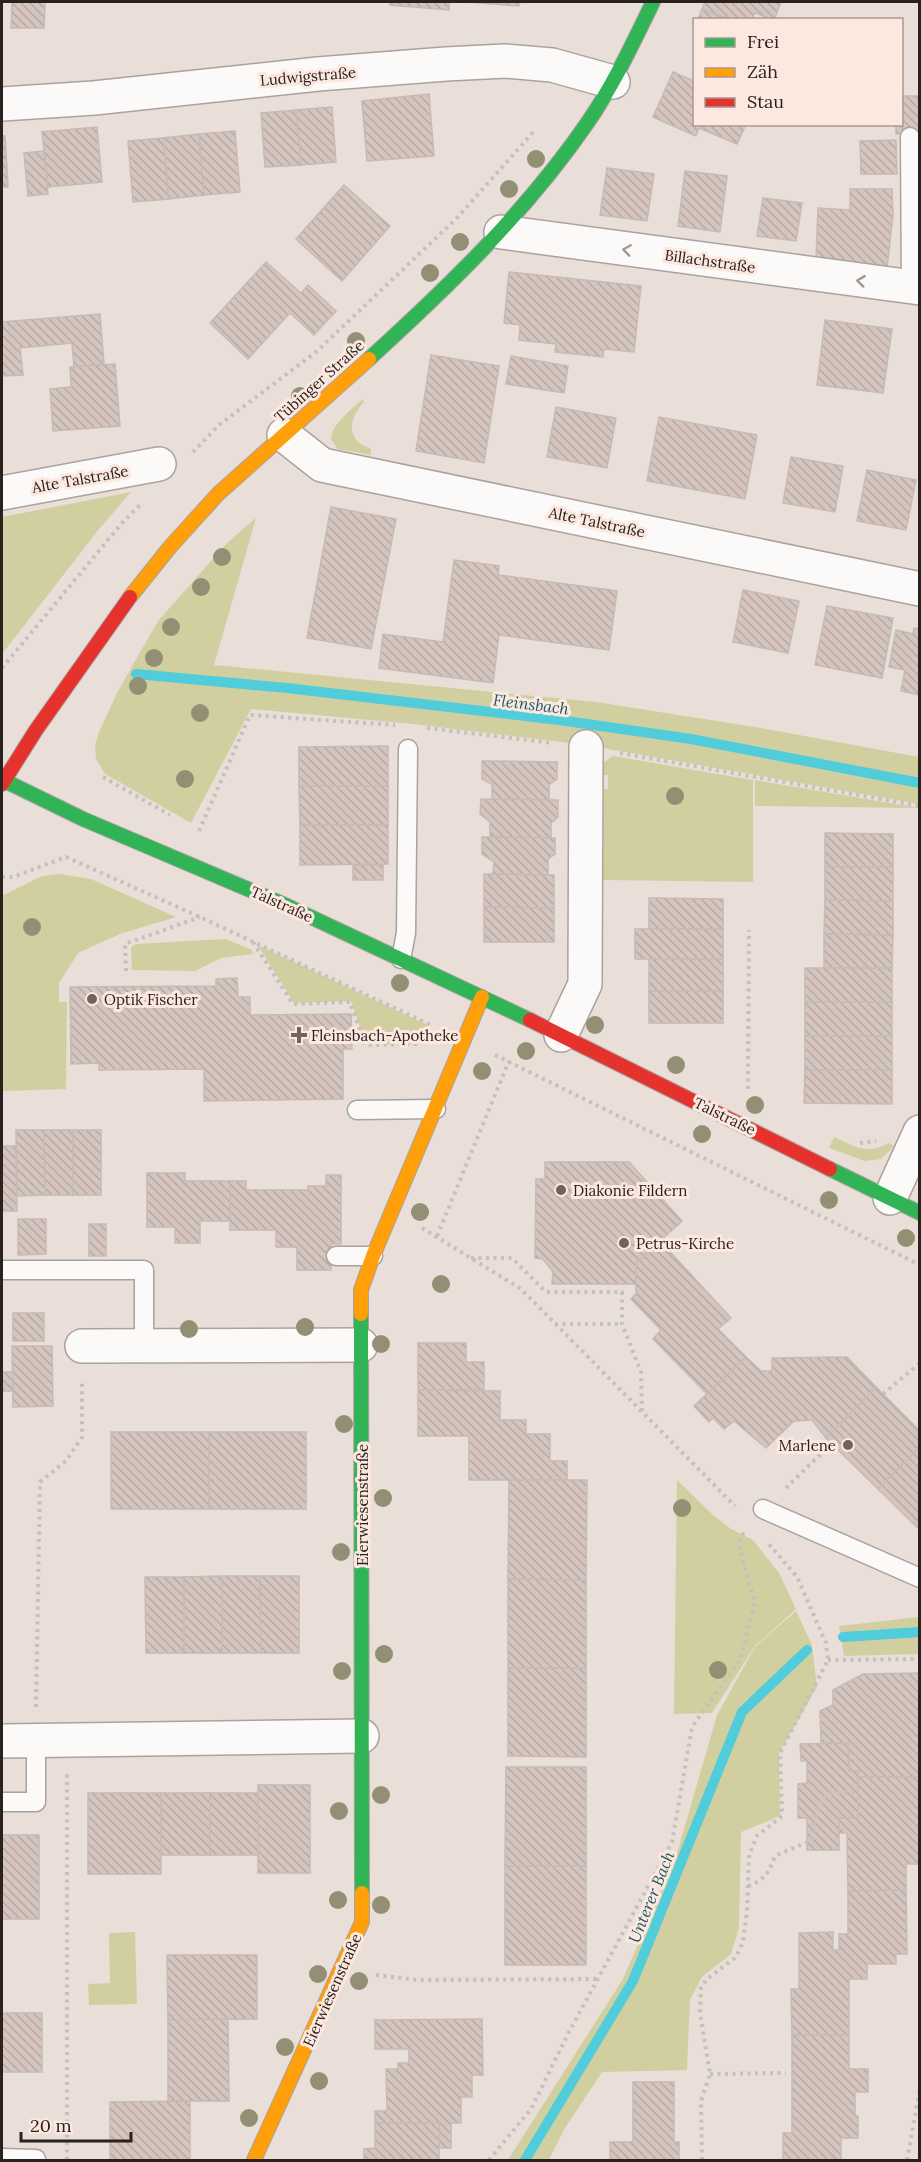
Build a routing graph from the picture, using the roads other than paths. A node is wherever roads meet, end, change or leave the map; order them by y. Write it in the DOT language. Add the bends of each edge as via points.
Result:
graph roads {
  1 [pos="653,2"];
  2 [pos="613,82"];
  3 [pos="2,104"];
  4 [pos="910,137"];
  5 [pos="501,232"];
  6 [pos="915,288"];
  7 [pos="284,435"];
  8 [pos="159,464"];
  9 [pos="2,493"];
  10 [pos="920,589"];
  11 [pos="586,747"];
  12 [pos="408,749"];
  13 [pos="2,781"];
  14 [pos="401,959"];
  15 [pos="482,997"];
  16 [pos="561,1035"];
  17 [pos="436,1109"];
  18 [pos="357,1110"];
  19 [pos="920,1132"];
  20 [pos="890,1198"];
  21 [pos="920,1213"];
  22 [pos="336,1256"];
  23 [pos="374,1256"];
  24 [pos="2,1270"];
  25 [pos="361,1345"];
  26 [pos="82,1346"];
  27 [pos="144,1346"];
  28 [pos="757,1515"];
  29 [pos="920,1578"];
  30 [pos="362,1736"];
  31 [pos="52,1740"];
  32 [pos="2,1741"];
  33 [pos="2,1802"];
  34 [pos="2,2158"];
  35 [pos="36,2160"];
  36 [pos="254,2160"];
  1 -- 2 [label="main road, Tübinger Straße"];
  2 -- 3 [label="street, Ludwigstraße" via="552,65 505,61 446,63"];
  2 -- 5 [label="main road, Tübinger Straße" via="553,172"];
  4 -- 6 [label="lane"];
  6 -- 5 [label="street, Billachstraße, one-way"];
  5 -- 7 [label="main road, Tübinger Straße"];
  7 -- 10 [label="street, Alte Talstraße" via="322,465"];
  7 -- 13 [label="main road, Tübinger Straße" via="207,504 154,564"];
  8 -- 9 [label="street, Alte Talstraße"];
  11 -- 16 [label="street" via="585,984"];
  12 -- 14 [label="lane" via="406,933"];
  13 -- 14 [label="main road, Talstraße"];
  14 -- 15 [label="main road, Talstraße"];
  15 -- 16 [label="main road, Talstraße"];
  15 -- 17 [label="main road, Eierwiesenstraße"];
  16 -- 20 [label="main road, Talstraße"];
  17 -- 18 [label="lane"];
  17 -- 23 [label="main road, Eierwiesenstraße"];
  19 -- 20 [label="street"];
  20 -- 21 [label="main road, Talstraße"];
  22 -- 23 [label="lane"];
  23 -- 25 [label="main road, Eierwiesenstraße" via="361,1290"];
  24 -- 27 [label="lane" via="144,1270"];
  25 -- 27 [label="street"];
  25 -- 30 [label="main road, Eierwiesenstraße"];
  26 -- 27 [label="street"];
  28 -- 29 [label="lane"];
  30 -- 31 [label="street"];
  30 -- 36 [label="main road, Eierwiesenstraße" via="362,1922"];
  31 -- 32 [label="street"];
  31 -- 33 [label="lane" via="36,1802"];
  34 -- 35 [label="lane"];
}
